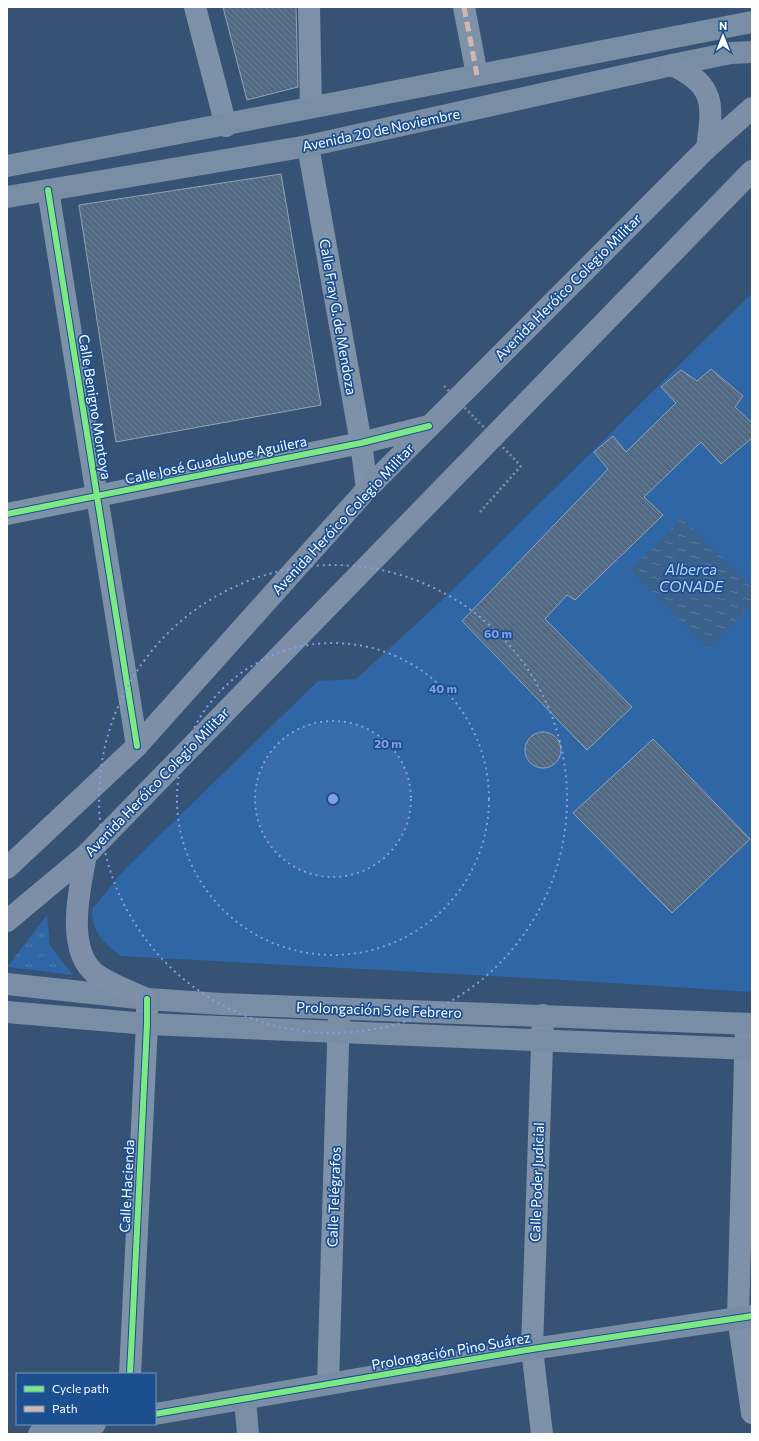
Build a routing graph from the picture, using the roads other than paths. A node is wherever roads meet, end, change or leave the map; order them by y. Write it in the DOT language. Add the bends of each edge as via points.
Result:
graph roads {
  1 [pos="195,7"];
  2 [pos="309,7"];
  3 [pos="464,7"];
  4 [pos="752,22"];
  5 [pos="647,41"];
  6 [pos="752,52"];
  7 [pos="663,67"];
  8 [pos="477,75"];
  9 [pos="311,108"];
  10 [pos="752,108"];
  11 [pos="226,126"];
  12 [pos="308,146"];
  13 [pos="707,148"];
  14 [pos="7,166"];
  15 [pos="752,171"];
  16 [pos="48,190"];
  17 [pos="7,197"];
  18 [pos="429,426"];
  19 [pos="361,443"];
  20 [pos="367,489"];
  21 [pos="97,497"];
  22 [pos="7,514"];
  23 [pos="137,746"];
  24 [pos="86,854"];
  25 [pos="7,868"];
  26 [pos="7,921"];
  27 [pos="7,984"];
  28 [pos="147,999"];
  29 [pos="339,1009"];
  30 [pos="7,1012"];
  31 [pos="543,1016"];
  32 [pos="147,1024"];
  33 [pos="749,1024"];
  34 [pos="339,1031"];
  35 [pos="542,1040"];
  36 [pos="748,1048"];
  37 [pos="745,1317"];
  38 [pos="532,1349"];
  39 [pos="130,1373"];
  40 [pos="328,1384"];
  41 [pos="245,1399"];
  42 [pos="752,1413"];
  43 [pos="156,1414"];
  44 [pos="90,1425"];
  45 [pos="39,1434"];
  46 [pos="248,1434"];
  47 [pos="542,1434"];
  1 -- 11 [label="street"];
  2 -- 9 [label="street"];
  3 -- 8 [label="street"];
  4 -- 5 [label="main road"];
  5 -- 7 [label="main road"];
  5 -- 8 [label="main road"];
  6 -- 7 [label="main road, Avenida 20 de Noviembre" via="731,53"];
  7 -- 12 [label="main road, Avenida 20 de Noviembre"];
  7 -- 13 [label="main road" via="690,73 704,88 710,108"];
  8 -- 9 [label="main road"];
  9 -- 11 [label="main road"];
  10 -- 13 [label="main road, Avenida Heróico Colegio Militar"];
  11 -- 14 [label="main road"];
  12 -- 16 [label="main road, Avenida 20 de Noviembre"];
  12 -- 19 [label="street, Calle Fray G. de Mendoza"];
  13 -- 18 [label="main road, Avenida Heróico Colegio Militar"];
  15 -- 24 [label="main road, Avenida Heróico Colegio Militar"];
  16 -- 17 [label="main road, Avenida 20 de Noviembre"];
  16 -- 21 [label="street, Calle Benigno Montoya"];
  18 -- 19 [label="street, Calle José Guadalupe Aguilera"];
  18 -- 20 [label="main road, Avenida Heróico Colegio Militar"];
  19 -- 20 [label="street, Calle Fray G. de Mendoza"];
  19 -- 21 [label="street, Calle José Guadalupe Aguilera"];
  20 -- 23 [label="main road, Avenida Heróico Colegio Militar"];
  21 -- 22 [label="street, Calle José Guadalupe Aguilera"];
  21 -- 23 [label="street, Calle Benigno Montoya"];
  23 -- 25 [label="main road, Avenida Heróico Colegio Militar"];
  24 -- 26 [label="main road, Avenida Heróico Colegio Militar"];
  24 -- 28 [label="main road" via="77,915 78,940 85,961 96,974"];
  27 -- 28 [label="main road, Prolongación 5 de Febrero"];
  28 -- 29 [label="main road, Prolongación 5 de Febrero"];
  28 -- 32 [label="street, Calle Hacienda"];
  29 -- 31 [label="main road, Prolongación 5 de Febrero"];
  29 -- 34 [label="street, Calle Telégrafos"];
  30 -- 32 [label="main road, Prolongación 5 de Febrero"];
  31 -- 33 [label="main road, Prolongación 5 de Febrero"];
  31 -- 35 [label="street, Calle Poder Judicial"];
  32 -- 34 [label="main road, Prolongación 5 de Febrero"];
  32 -- 39 [label="street, Calle Hacienda"];
  33 -- 36 [label="street"];
  34 -- 35 [label="main road, Prolongación 5 de Febrero"];
  34 -- 40 [label="street, Calle Telégrafos"];
  35 -- 36 [label="main road, Prolongación 5 de Febrero"];
  35 -- 38 [label="street, Calle Poder Judicial"];
  36 -- 37 [label="street"];
  37 -- 38 [label="main road, Prolongación Pino Suárez"];
  37 -- 42 [label="street"];
  38 -- 40 [label="main road, Prolongación Pino Suárez"];
  38 -- 47 [label="street, Calle Poder Judicial"];
  40 -- 41 [label="main road, Prolongación Pino Suárez"];
  41 -- 43 [label="main road, Prolongación Pino Suárez"];
  41 -- 46 [label="main road"];
  44 -- 45 [label="main road"];
}
